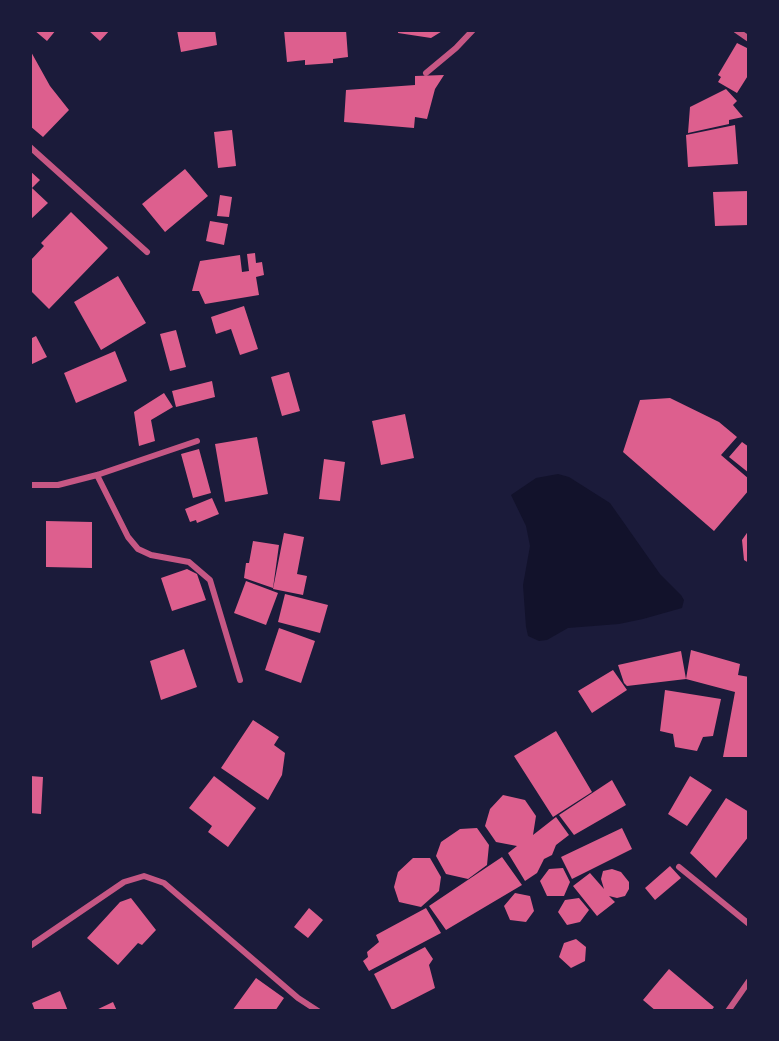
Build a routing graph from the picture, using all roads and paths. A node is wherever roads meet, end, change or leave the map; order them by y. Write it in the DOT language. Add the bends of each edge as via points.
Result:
graph roads {
  1 [pos="472,30"];
  2 [pos="736,30"];
  3 [pos="749,39"];
  4 [pos="426,73"];
  5 [pos="30,147"];
  6 [pos="147,252"];
  7 [pos="197,441"];
  8 [pos="97,475"];
  9 [pos="30,485"];
  10 [pos="240,680"];
  11 [pos="679,867"];
  12 [pos="749,924"];
  13 [pos="30,946"];
  14 [pos="749,981"];
  15 [pos="318,1011"];
  16 [pos="728,1011"];
  1 -- 4 [label="street"];
  2 -- 3 [label="street"];
  5 -- 6 [label="street"];
  7 -- 8 [label="street"];
  8 -- 9 [label="street" via="58,485"];
  8 -- 10 [label="street" via="138,549 189,562 210,580"];
  11 -- 12 [label="street"];
  13 -- 15 [label="street" via="124,882 144,876 164,883"];
  14 -- 16 [label="street"];
}
